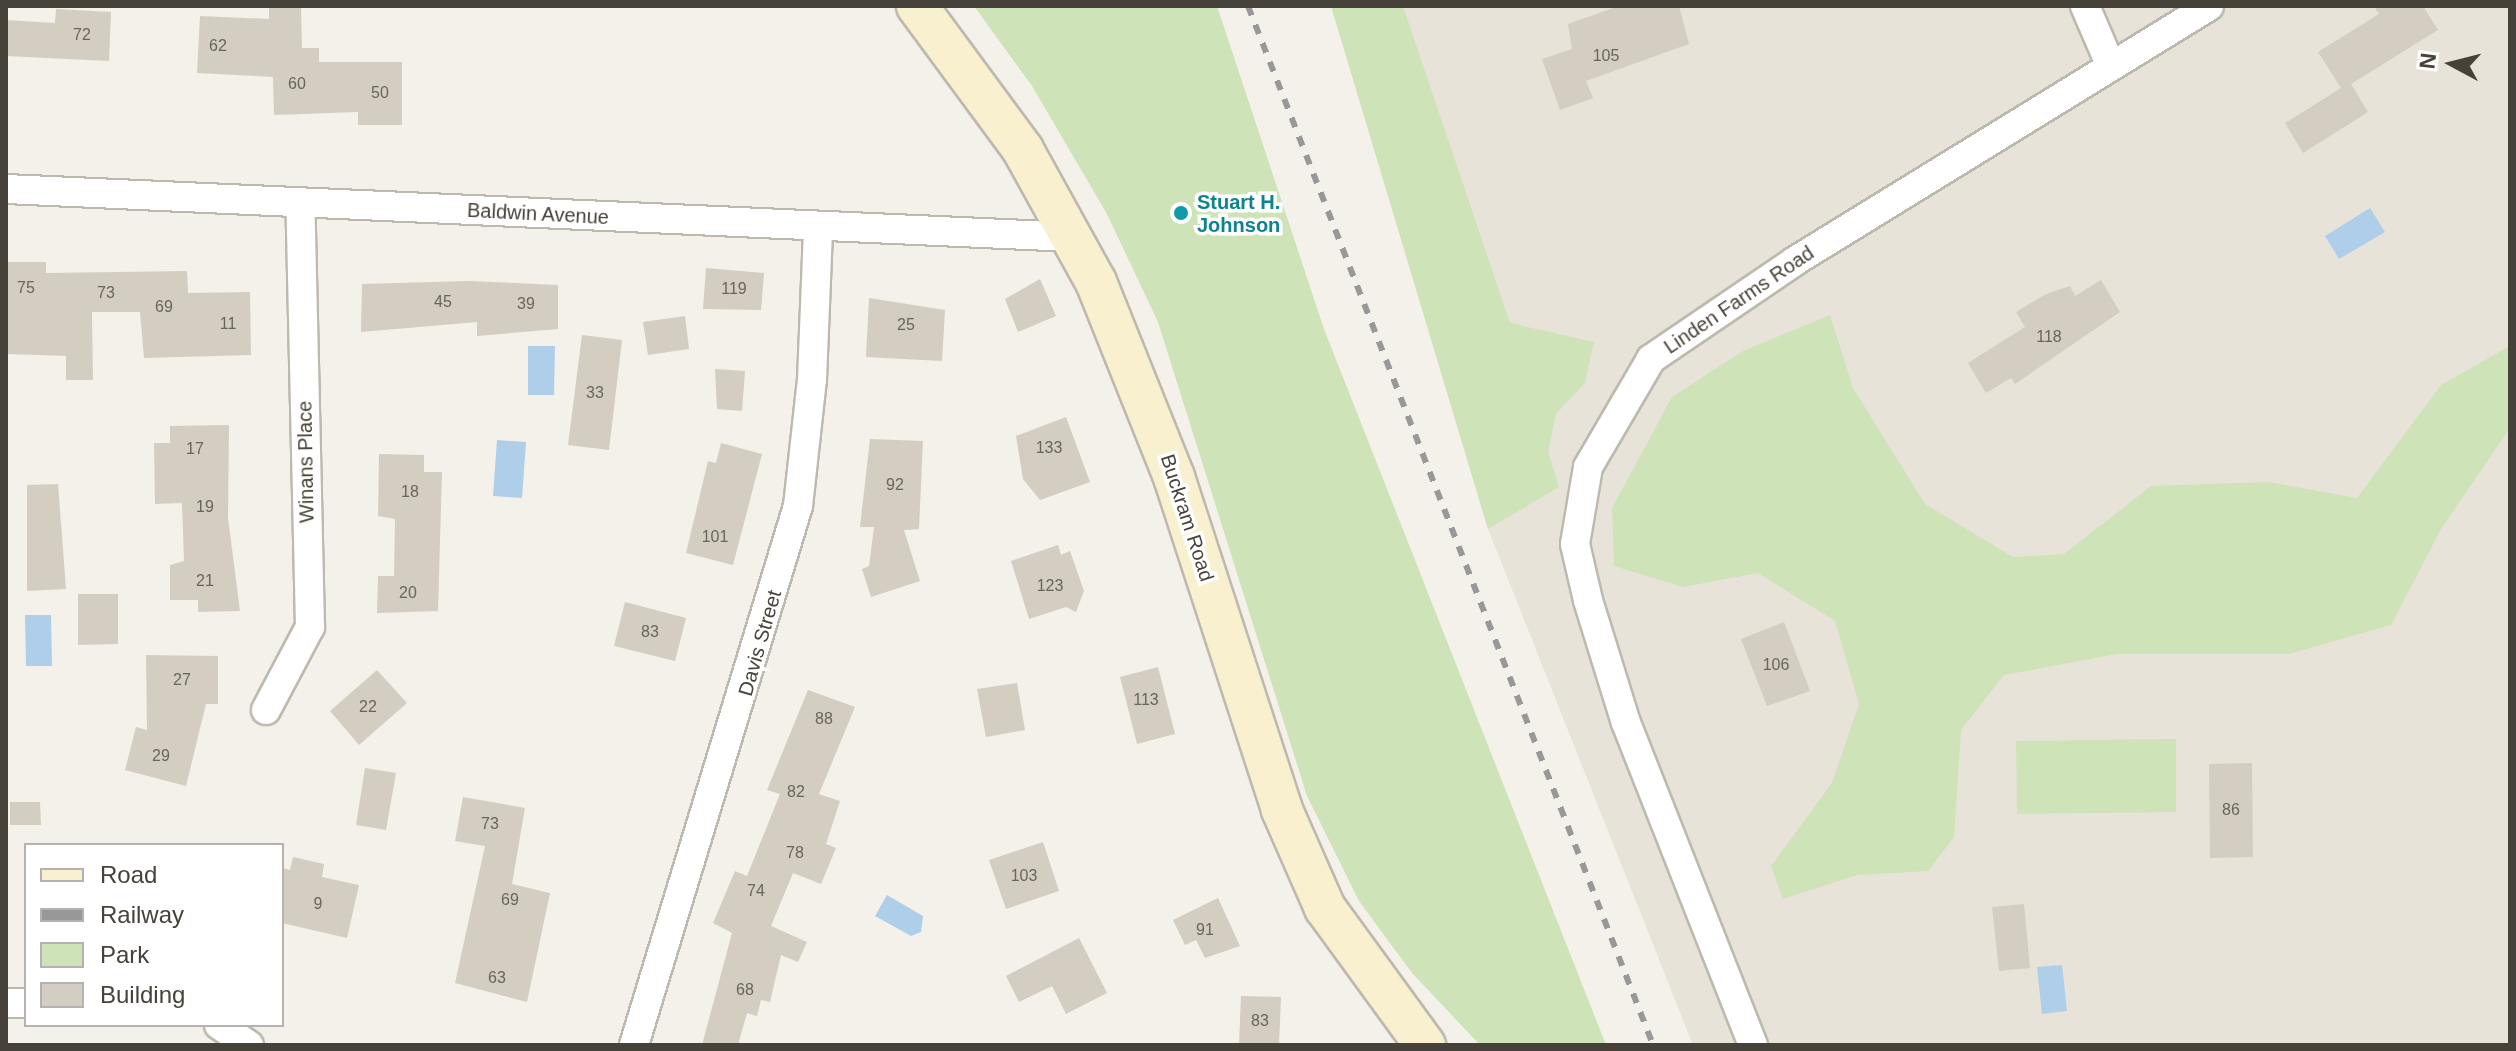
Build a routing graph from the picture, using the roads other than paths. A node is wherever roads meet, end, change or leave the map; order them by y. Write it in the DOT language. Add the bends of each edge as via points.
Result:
graph roads {
  1 [pos="917,6"];
  2 [pos="2085,6"];
  3 [pos="2209,6"];
  4 [pos="2110,64"];
  5 [pos="6,189"];
  6 [pos="300,202"];
  7 [pos="818,228"];
  8 [pos="1071,237"];
  9 [pos="266,710"];
  10 [pos="222,1027"];
  11 [pos="249,1045"];
  12 [pos="634,1045"];
  13 [pos="1425,1045"];
  14 [pos="1753,1045"];
  1 -- 8 [label="main road, Buckram Road" via="1023,150"];
  2 -- 4 [label="street"];
  3 -- 4 [label="street, Linden Farms Road"];
  4 -- 14 [label="street, Linden Farms Road" via="1651,359 1588,467 1575,544 1588,600 1626,723"];
  5 -- 6 [label="street, Baldwin Avenue"];
  6 -- 7 [label="street, Baldwin Avenue"];
  6 -- 9 [label="street, Winans Place" via="310,627"];
  7 -- 8 [label="street, Baldwin Avenue"];
  7 -- 12 [label="street, Davis Street" via="798,506"];
  8 -- 13 [label="main road, Buckram Road" via="1131,356 1294,838 1325,908"];
  10 -- 11 [label="street"];
}
